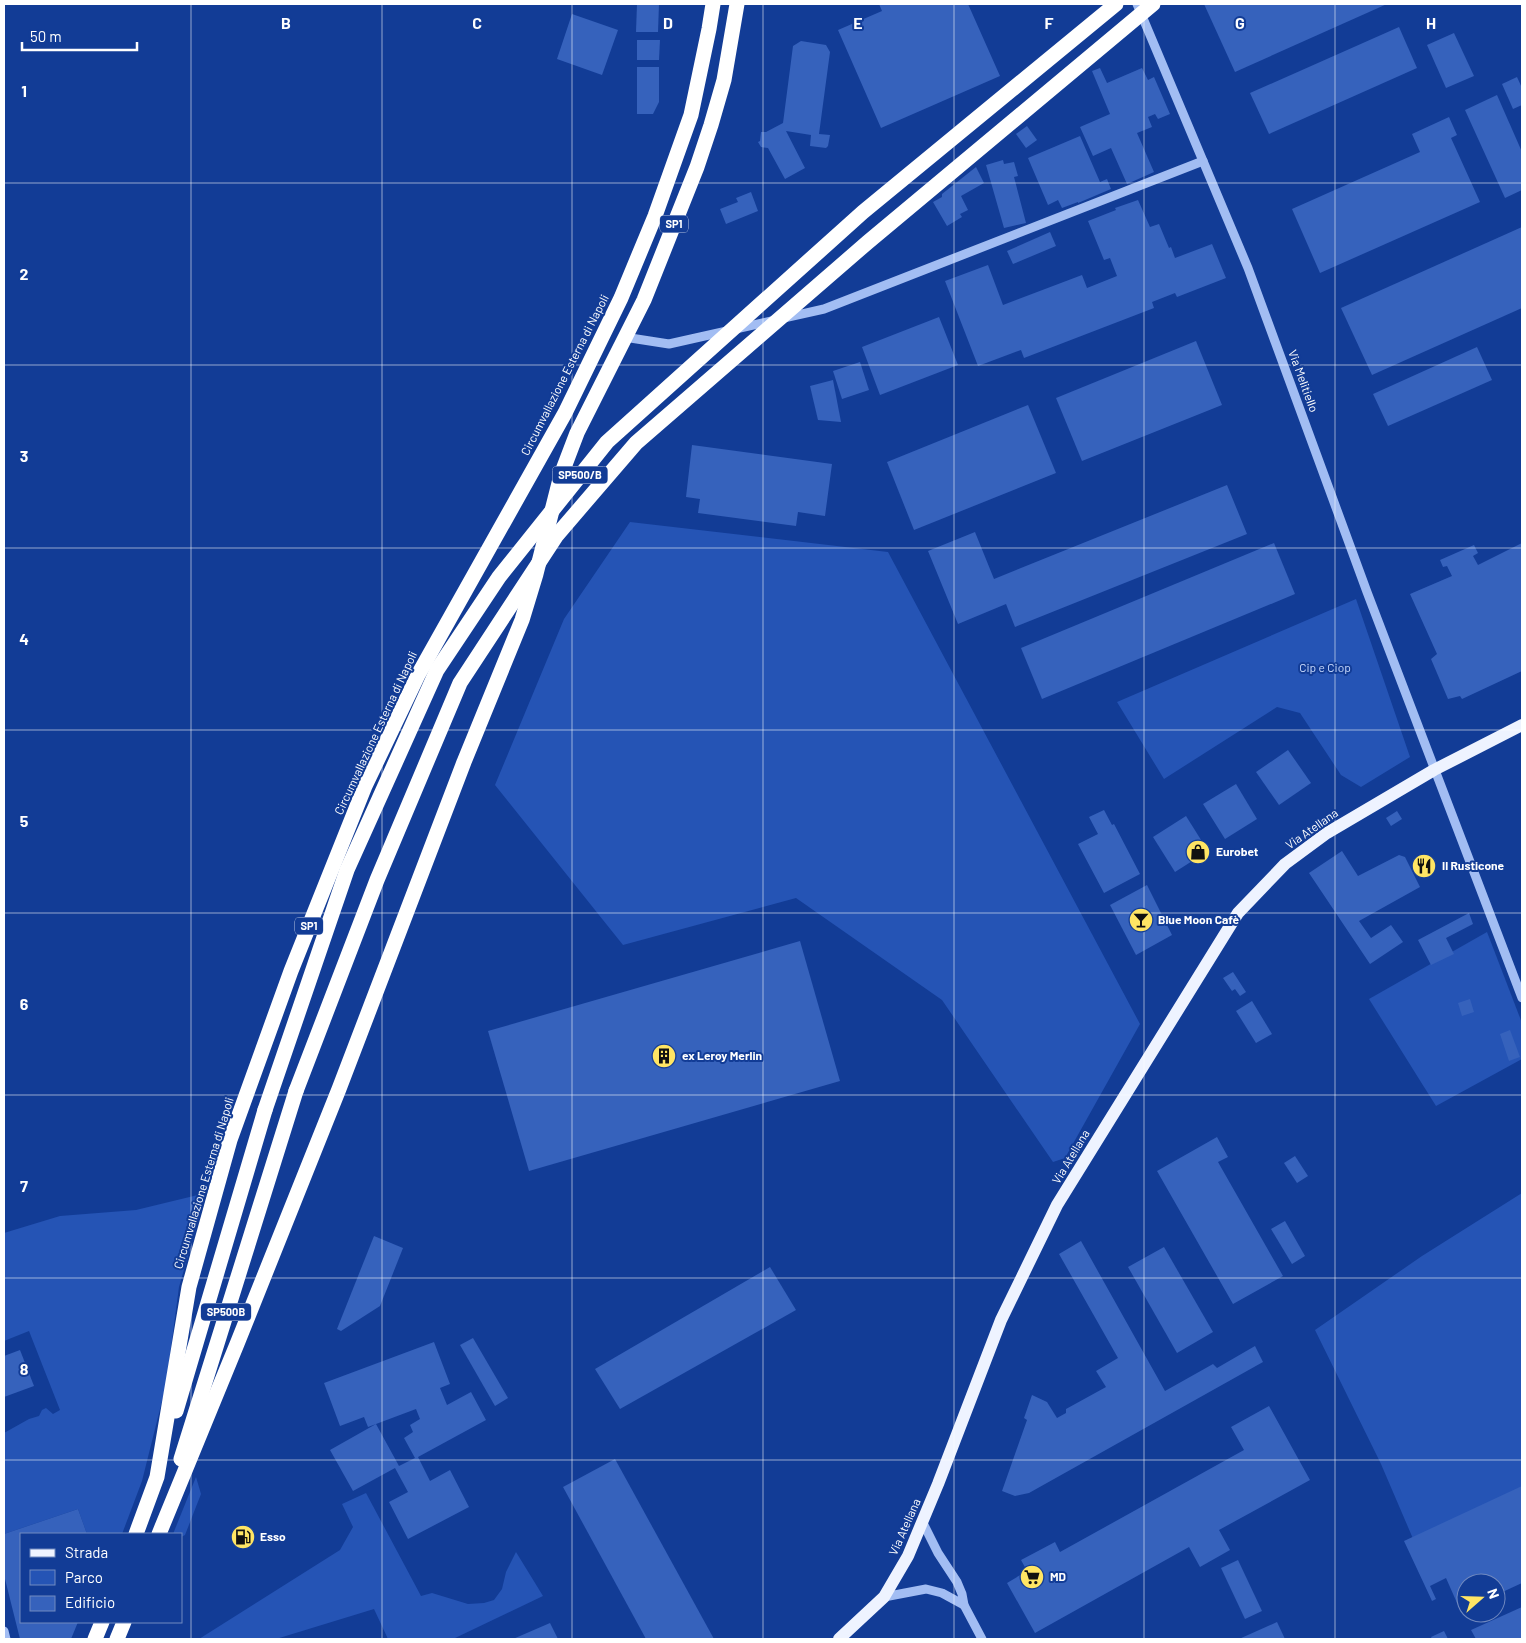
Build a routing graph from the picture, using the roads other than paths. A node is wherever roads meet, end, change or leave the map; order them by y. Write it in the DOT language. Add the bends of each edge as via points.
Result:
graph roads {
  1 [pos="713,4"];
  2 [pos="737,4"];
  3 [pos="1116,4"];
  4 [pos="1137,4"];
  5 [pos="1152,4"];
  6 [pos="1203,161"];
  7 [pos="624,336"];
  8 [pos="1522,725"];
  9 [pos="1434,770"];
  10 [pos="1522,998"];
  11 [pos="296,1091"];
  12 [pos="265,1110"];
  13 [pos="157,1477"];
  14 [pos="923,1523"];
  15 [pos="136,1533"];
  16 [pos="158,1533"];
  17 [pos="158,1533"];
  18 [pos="884,1597"];
  19 [pos="964,1605"];
  20 [pos="102,1623"];
  21 [pos="124,1623"];
  22 [pos="4,1631"];
  23 [pos="6,1639"];
  24 [pos="94,1639"];
  25 [pos="117,1639"];
  26 [pos="839,1639"];
  27 [pos="982,1639"];
  1 -- 13 [label="highway, Circumvallazione Esterna di Napoli / SP1" via="691,115 621,298 565,414 418,675 365,786 291,970 230,1140 188,1287"];
  2 -- 7 [label="highway, SP1" via="724,80 711,125 644,300"];
  3 -- 12 [label="highway, SP500/B, bridge" via="862,212 607,442 499,577 437,670 347,870"];
  4 -- 6 [label="street, Via Melitiello"];
  5 -- 11 [label="highway, SP500/B, bridge" via="868,242 636,443 557,535 460,683 377,880"];
  6 -- 7 [label="street" via="824,309 669,344"];
  6 -- 9 [label="street, Via Melitiello" via="1248,268"];
  7 -- 16 [label="highway, SP1" via="577,433 561,475 522,620 339,1089"];
  8 -- 9 [label="main road, Via Atellana"];
  9 -- 10 [label="street, Via Melitiello"];
  9 -- 14 [label="main road, Via Atellana" via="1327,834 1285,864 1238,913 1058,1205 1001,1320"];
  11 -- 17 [label="highway, SP500B"];
  12 -- 13 [label="highway, SP500B"];
  13 -- 15 [label="highway, Circumvallazione Esterna di Napoli / SP1"];
  14 -- 18 [label="main road, Via Atellana"];
  14 -- 19 [label="street" via="957,1582"];
  18 -- 19 [label="street" via="926,1589 942,1593"];
  18 -- 26 [label="main road, Via Atellana"];
  19 -- 27 [label="street"];
  20 -- 24 [label="highway"];
  21 -- 25 [label="highway"];
  22 -- 23 [label="street"];
}
